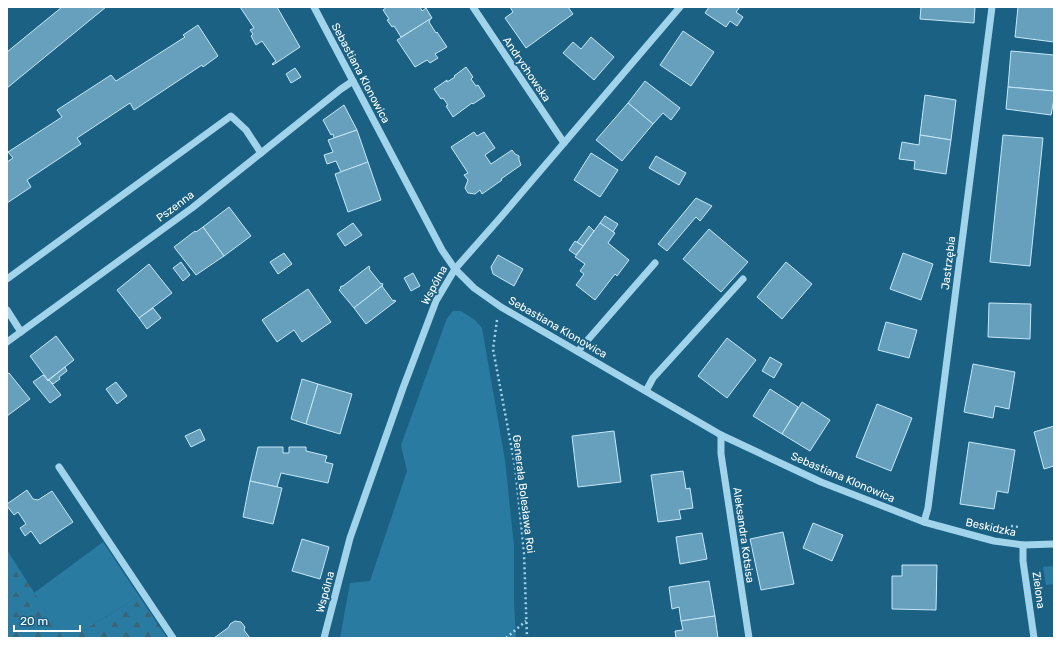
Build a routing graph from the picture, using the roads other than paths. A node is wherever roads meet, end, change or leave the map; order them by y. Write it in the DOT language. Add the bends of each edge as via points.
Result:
graph roads {
  1 [pos="314,7"];
  2 [pos="473,7"];
  3 [pos="680,7"];
  4 [pos="992,7"];
  5 [pos="353,82"];
  6 [pos="564,143"];
  7 [pos="262,153"];
  8 [pos="655,263"];
  9 [pos="455,269"];
  10 [pos="7,279"];
  11 [pos="743,279"];
  12 [pos="7,310"];
  13 [pos="21,332"];
  14 [pos="7,342"];
  15 [pos="578,351"];
  16 [pos="646,391"];
  17 [pos="721,435"];
  18 [pos="59,467"];
  19 [pos="924,522"];
  20 [pos="1054,544"];
  21 [pos="1024,545"];
  22 [pos="173,638"];
  23 [pos="324,638"];
  24 [pos="749,638"];
  25 [pos="1034,638"];
  1 -- 5 [label="street, Sebastiana Klonowica"];
  2 -- 6 [label="street, Andrychowska"];
  3 -- 6 [label="street, Wspólna"];
  4 -- 19 [label="street, Jastrzębia" via="928,508"];
  5 -- 7 [label="street, Pszenna"];
  5 -- 9 [label="street, Sebastiana Klonowica" via="442,250"];
  6 -- 9 [label="street, Wspólna"];
  7 -- 10 [label="street" via="246,130 230,116"];
  7 -- 13 [label="street, Pszenna" via="192,208"];
  8 -- 15 [label="street"];
  9 -- 15 [label="street, Sebastiana Klonowica" via="474,288 501,307"];
  9 -- 23 [label="street, Wspólna" via="436,301 403,388 350,538"];
  11 -- 16 [label="street" via="653,378"];
  12 -- 13 [label="street"];
  13 -- 14 [label="street, Pszenna"];
  15 -- 16 [label="street, Sebastiana Klonowica"];
  16 -- 17 [label="street, Sebastiana Klonowica"];
  17 -- 19 [label="street, Sebastiana Klonowica" via="821,482"];
  17 -- 24 [label="street, Aleksandra Kotsisa" via="721,454"];
  18 -- 22 [label="street"];
  19 -- 21 [label="street, Beskidzka" via="994,541"];
  20 -- 21 [label="street, Beskidzka"];
  21 -- 25 [label="street, Zielona" via="1023,561"];
}
